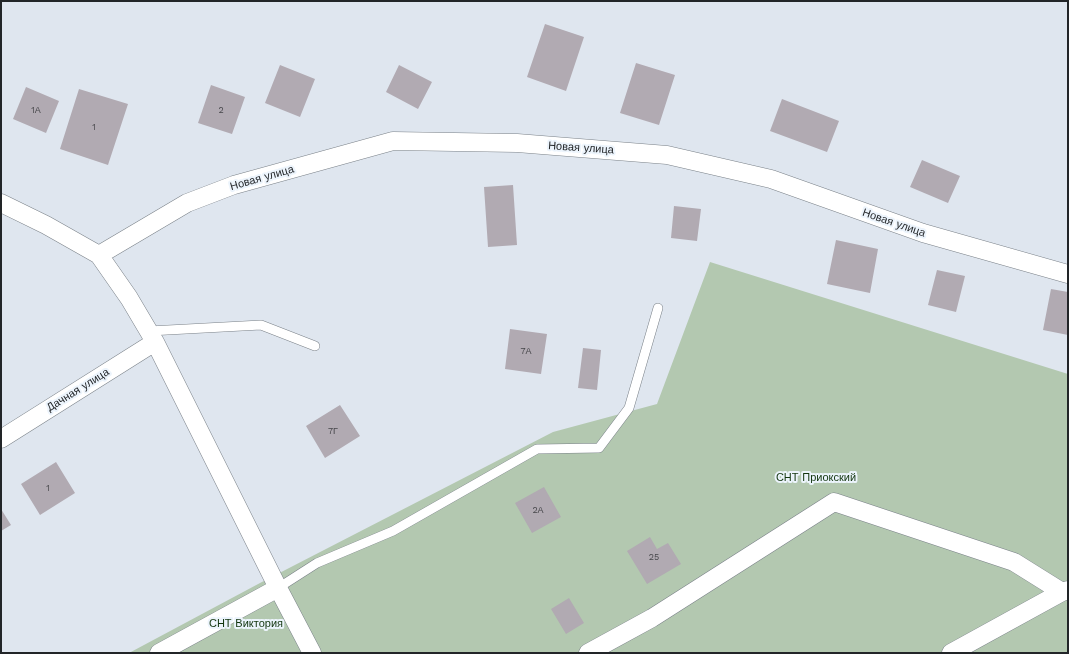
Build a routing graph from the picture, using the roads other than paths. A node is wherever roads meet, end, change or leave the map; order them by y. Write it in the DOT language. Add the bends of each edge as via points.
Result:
graph roads {
  1 [pos="1,203"];
  2 [pos="99,255"];
  3 [pos="1068,274"];
  4 [pos="658,308"];
  5 [pos="152,336"];
  6 [pos="315,346"];
  7 [pos="1,439"];
  8 [pos="278,588"];
  9 [pos="1065,591"];
  10 [pos="159,653"];
  11 [pos="312,653"];
  12 [pos="588,653"];
  13 [pos="951,653"];
  1 -- 2 [label="street"];
  2 -- 3 [label="street, Новая улица" via="187,203 227,188 393,140 517,143 667,155 771,179 924,233"];
  2 -- 5 [label="street"];
  4 -- 8 [label="lane" via="629,408 599,448 537,449 393,531 317,563"];
  5 -- 6 [label="lane" via="261,325"];
  5 -- 7 [label="street, Дачная улица"];
  5 -- 8 [label="street"];
  8 -- 10 [label="street"];
  8 -- 11 [label="street"];
  9 -- 12 [label="street" via="1014,562 834,502 652,618"];
  9 -- 13 [label="street"];
}
